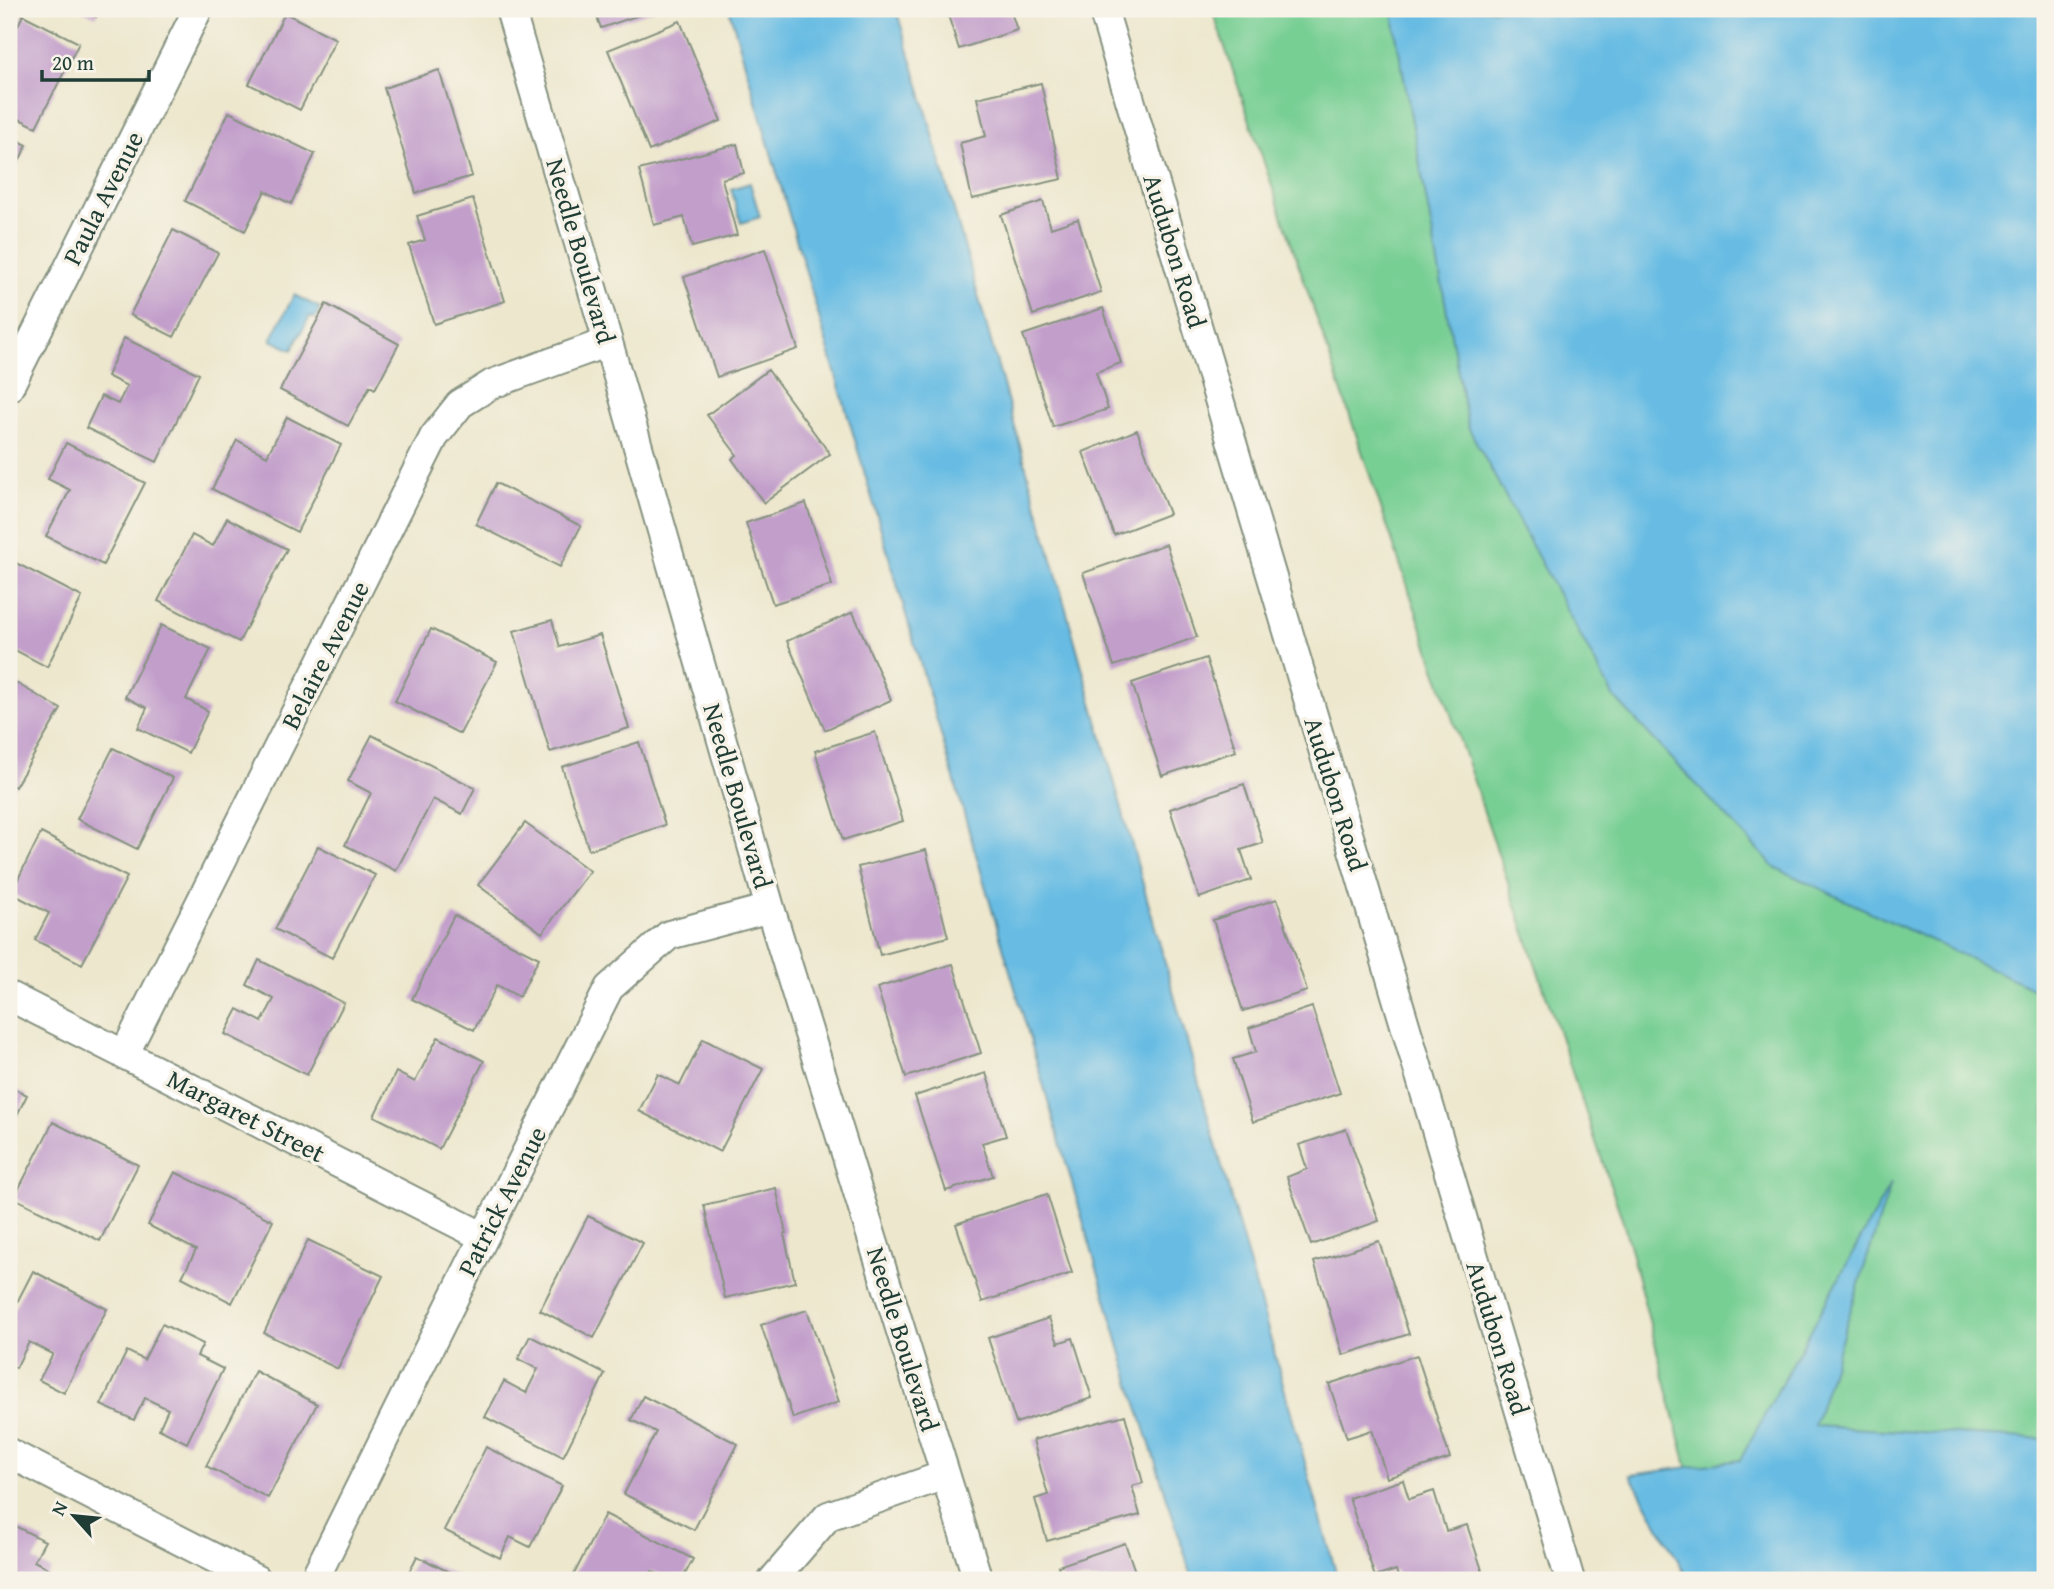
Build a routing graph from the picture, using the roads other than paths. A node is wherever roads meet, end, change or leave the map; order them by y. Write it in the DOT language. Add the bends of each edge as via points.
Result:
graph roads {
  1 [pos="198,9"];
  2 [pos="510,9"];
  3 [pos="1103,9"];
  4 [pos="608,342"];
  5 [pos="9,387"];
  6 [pos="770,908"];
  7 [pos="9,996"];
  8 [pos="124,1055"];
  9 [pos="484,1237"];
  10 [pos="9,1453"];
  11 [pos="945,1475"];
  12 [pos="257,1580"];
  13 [pos="314,1580"];
  14 [pos="773,1580"];
  15 [pos="978,1580"];
  16 [pos="1570,1580"];
  1 -- 5 [label="street, Paula Avenue"];
  2 -- 4 [label="street, Needle Boulevard"];
  3 -- 16 [label="street, Audubon Road"];
  4 -- 6 [label="street, Needle Boulevard"];
  4 -- 8 [label="street, Belaire Avenue" via="492,384 460,404 434,437"];
  6 -- 9 [label="street, Patrick Avenue" via="669,935 609,988"];
  6 -- 11 [label="street, Needle Boulevard"];
  7 -- 8 [label="street, Margaret Street"];
  8 -- 9 [label="street, Margaret Street"];
  9 -- 13 [label="street, Patrick Avenue"];
  10 -- 12 [label="street"];
  11 -- 14 [label="street" via="828,1516"];
  11 -- 15 [label="street, Needle Boulevard"];
}
